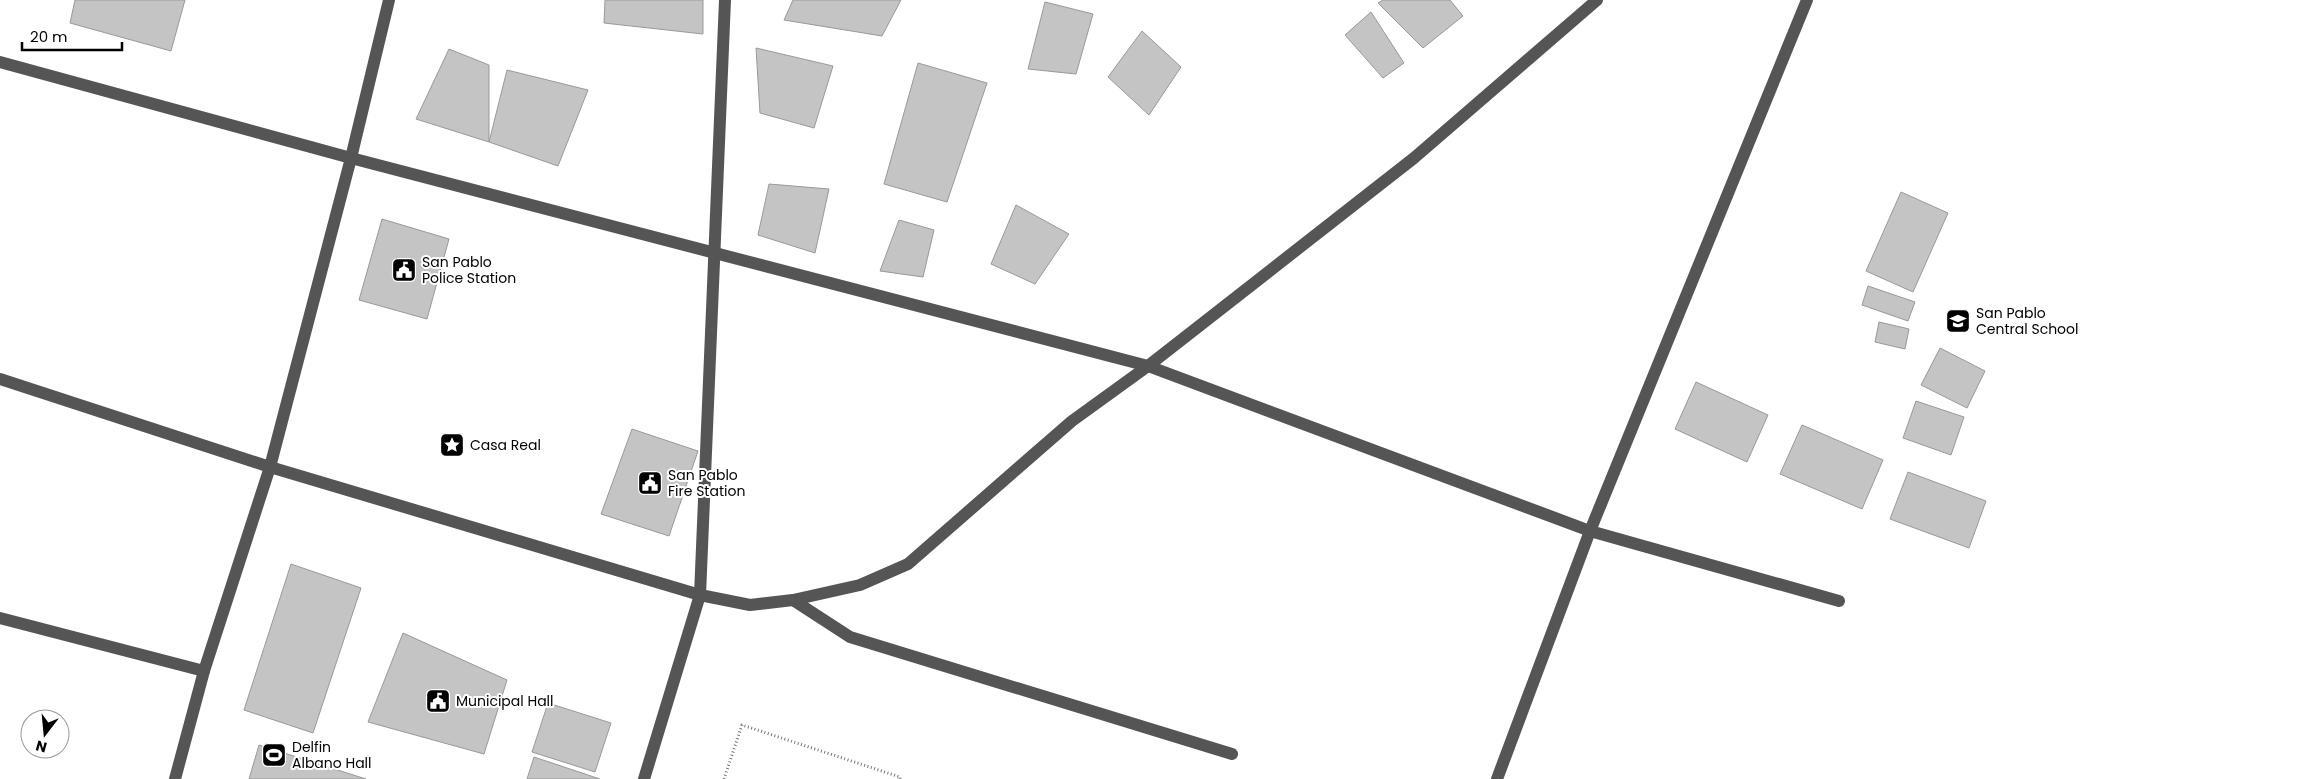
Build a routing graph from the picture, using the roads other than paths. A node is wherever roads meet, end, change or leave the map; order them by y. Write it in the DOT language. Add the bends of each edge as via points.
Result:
graph roads {
  1 [pos="389,0"];
  2 [pos="725,0"];
  3 [pos="1597,0"];
  4 [pos="1807,0"];
  5 [pos="0,62"];
  6 [pos="351,158"];
  7 [pos="715,253"];
  8 [pos="1148,366"];
  9 [pos="0,379"];
  10 [pos="270,467"];
  11 [pos="1590,531"];
  12 [pos="700,595"];
  13 [pos="793,600"];
  14 [pos="1839,601"];
  15 [pos="0,618"];
  16 [pos="204,671"];
  17 [pos="1232,754"];
  18 [pos="175,779"];
  19 [pos="644,779"];
  20 [pos="1497,779"];
  1 -- 6 [label="street"];
  2 -- 7 [label="street"];
  3 -- 8 [label="street" via="1414,158"];
  4 -- 11 [label="street"];
  5 -- 6 [label="street"];
  6 -- 7 [label="street"];
  6 -- 10 [label="street"];
  7 -- 8 [label="street"];
  7 -- 12 [label="street"];
  8 -- 11 [label="street"];
  8 -- 13 [label="street" via="1072,421 908,564 860,585"];
  9 -- 10 [label="street"];
  10 -- 12 [label="street"];
  10 -- 16 [label="street"];
  11 -- 14 [label="street"];
  11 -- 20 [label="street"];
  12 -- 13 [label="street" via="750,605"];
  12 -- 19 [label="street"];
  13 -- 17 [label="street" via="850,637"];
  15 -- 16 [label="street"];
  16 -- 18 [label="street"];
}
